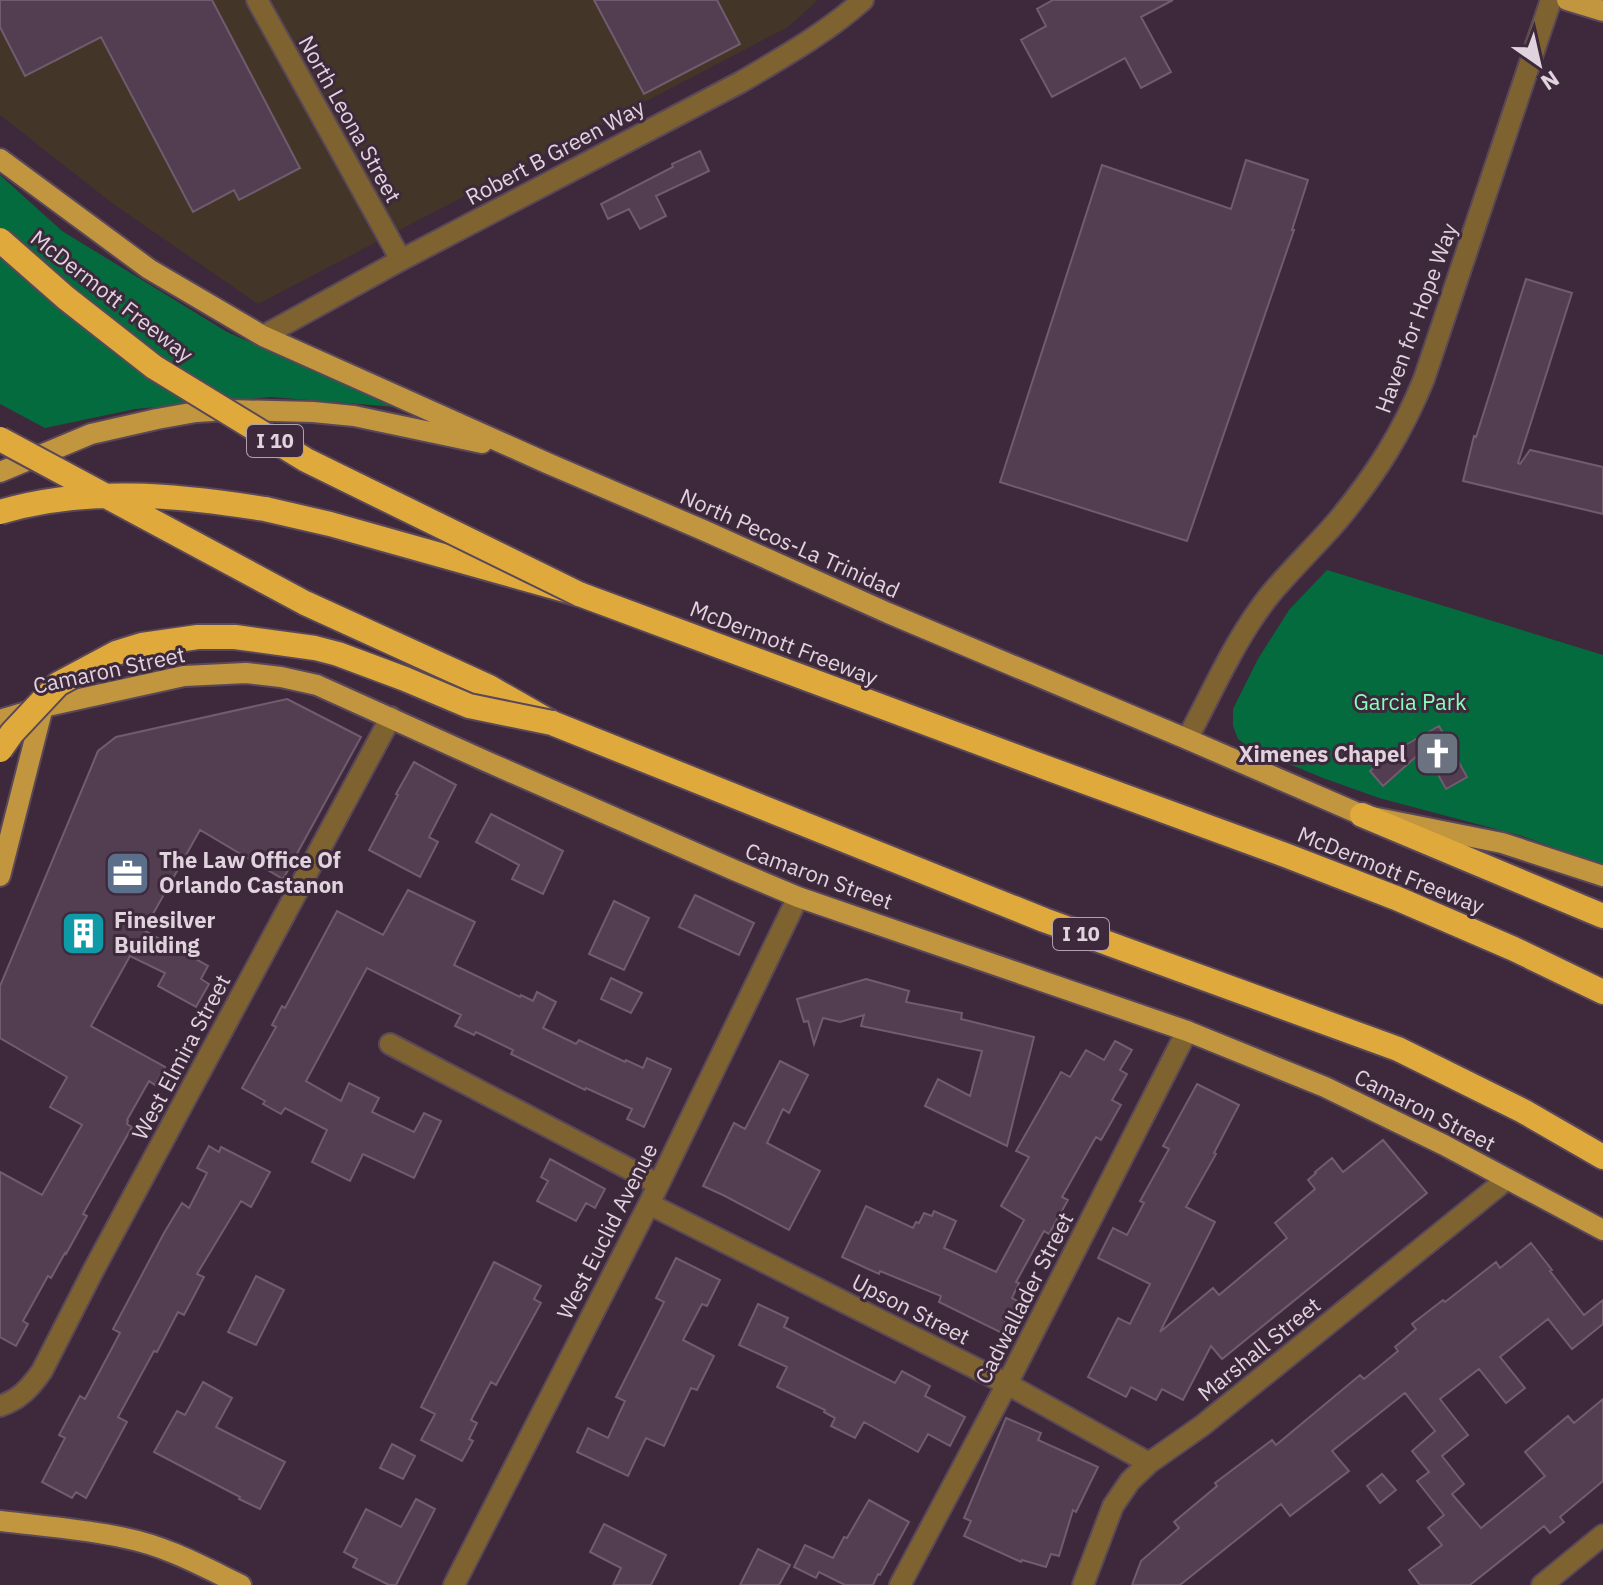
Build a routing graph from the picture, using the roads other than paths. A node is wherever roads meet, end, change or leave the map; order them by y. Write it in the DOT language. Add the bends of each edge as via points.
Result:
graph roads {
  1 [pos="257,0"];
  2 [pos="863,0"];
  3 [pos="1551,0"];
  4 [pos="1567,0"];
  5 [pos="1603,11"];
  6 [pos="0,159"];
  7 [pos="0,240"];
  8 [pos="401,260"];
  9 [pos="263,336"];
  10 [pos="0,439"];
  11 [pos="547,463"];
  12 [pos="0,472"];
  13 [pos="0,512"];
  14 [pos="579,594"];
  15 [pos="43,707"];
  16 [pos="391,717"];
  17 [pos="0,720"];
  18 [pos="552,723"];
  19 [pos="1187,739"];
  20 [pos="0,750"];
  21 [pos="1362,815"];
  22 [pos="0,876"];
  23 [pos="1603,876"];
  24 [pos="798,897"];
  25 [pos="1603,916"];
  26 [pos="1603,992"];
  27 [pos="1187,1031"];
  28 [pos="390,1044"];
  29 [pos="1603,1157"];
  30 [pos="1507,1179"];
  31 [pos="658,1184"];
  32 [pos="649,1204"];
  33 [pos="1603,1230"];
  34 [pos="1007,1384"];
  35 [pos="0,1406"];
  36 [pos="1149,1463"];
  37 [pos="0,1521"];
  38 [pos="1603,1535"];
  39 [pos="241,1585"];
  40 [pos="454,1585"];
  41 [pos="900,1585"];
  42 [pos="1083,1585"];
  43 [pos="1542,1585"];
  1 -- 8 [label="street, North Leona Street"];
  2 -- 8 [label="street, Robert B Green Way" via="793,52 741,82"];
  3 -- 19 [label="street, Haven for Hope Way" via="1408,417 1365,486 1268,597"];
  4 -- 5 [label="main road"];
  6 -- 9 [label="main road, North Pecos-La Trinidad" via="149,269"];
  7 -- 14 [label="highway, McDermott Freeway / I 10, bridge" via="154,367 242,421 306,460"];
  8 -- 9 [label="street, Robert B Green Way"];
  9 -- 11 [label="main road, North Pecos-La Trinidad"];
  10 -- 18 [label="highway, I 10, bridge" via="305,603 489,687"];
  11 -- 12 [label="main road" via="491,445 354,416 229,410 91,434"];
  11 -- 19 [label="main road, North Pecos-La Trinidad"];
  13 -- 14 [label="highway, bridge" via="122,494 216,502 330,524"];
  14 -- 26 [label="highway, McDermott Freeway / I 10" via="1396,898"];
  15 -- 16 [label="main road, Camaron Street" via="184,676 246,673 317,685"];
  15 -- 17 [label="main road, Camaron Street"];
  15 -- 22 [label="main road"];
  16 -- 24 [label="main road, Camaron Street"];
  16 -- 35 [label="street, West Elmira Street" via="42,1371 16,1400"];
  18 -- 20 [label="highway, bridge" via="469,706 327,651 198,637 116,653 58,684"];
  18 -- 29 [label="highway, I 10" via="1044,920 1398,1049"];
  19 -- 21 [label="main road, North Pecos-La Trinidad"];
  21 -- 23 [label="main road, North Pecos-La Trinidad" via="1502,843"];
  21 -- 25 [label="highway"];
  24 -- 27 [label="main road, Camaron Street"];
  24 -- 31 [label="street, West Euclid Avenue"];
  27 -- 30 [label="main road, Camaron Street" via="1325,1087"];
  27 -- 34 [label="street, Cadwallader Street"];
  28 -- 31 [label="street"];
  30 -- 33 [label="main road, Camaron Street"];
  30 -- 36 [label="street, Marshall Street"];
  31 -- 32 [label="street, West Euclid Avenue"];
  32 -- 34 [label="street, Upson Street"];
  32 -- 40 [label="street, West Euclid Avenue"];
  34 -- 36 [label="street, Upson Street"];
  34 -- 41 [label="street, Cadwallader Street"];
  36 -- 42 [label="street, Marshall Street" via="1113,1506"];
  37 -- 39 [label="main road" via="126,1538"];
  38 -- 43 [label="street"];
}
